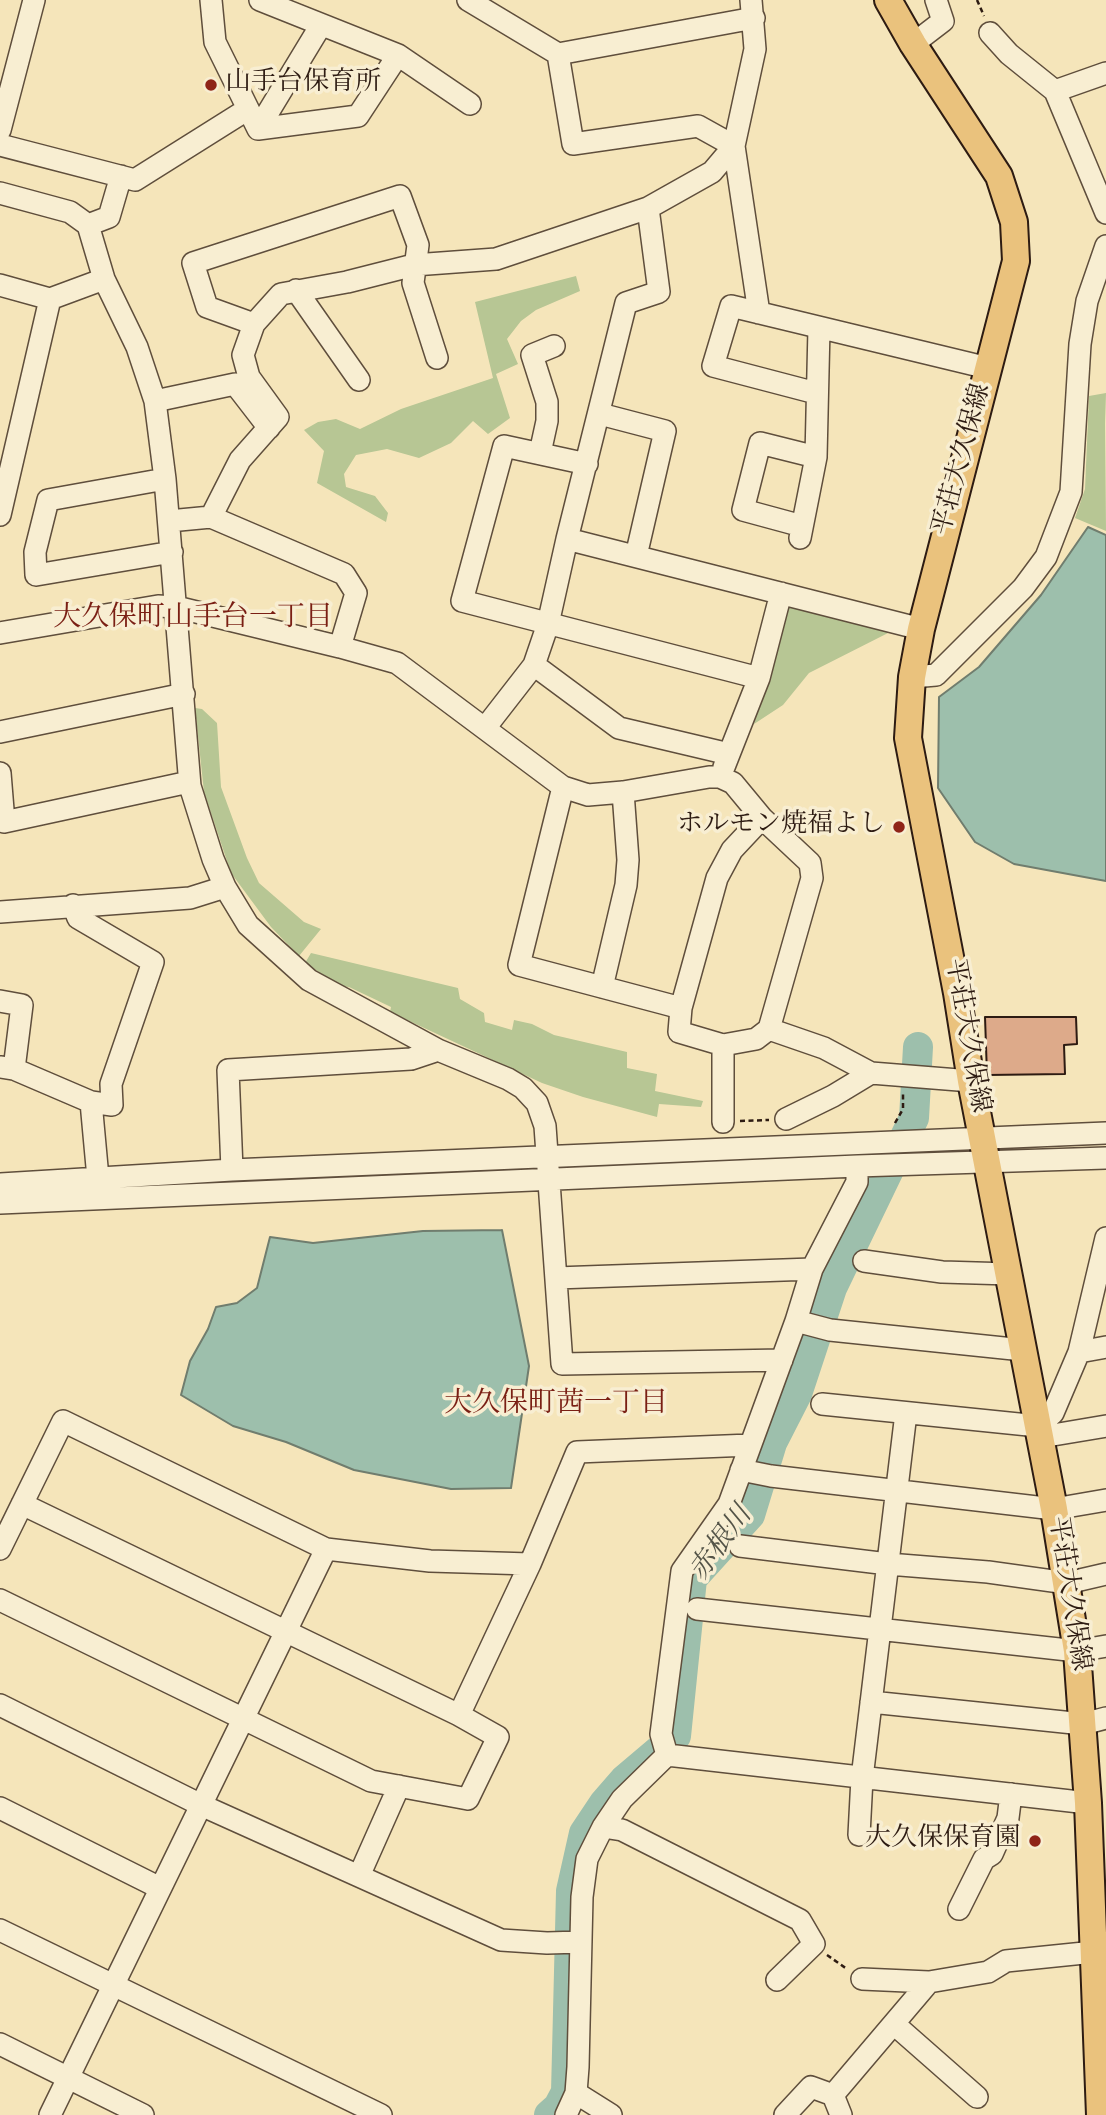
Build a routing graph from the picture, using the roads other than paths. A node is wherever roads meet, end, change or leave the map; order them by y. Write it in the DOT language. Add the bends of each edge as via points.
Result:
graph roads {
  1 [pos="34,0"];
  2 [pos="211,0"];
  3 [pos="260,0"];
  4 [pos="888,0"];
  5 [pos="936,0"];
  6 [pos="476,2"];
  7 [pos="753,9"];
  8 [pos="321,25"];
  9 [pos="990,33"];
  10 [pos="913,44"];
  11 [pos="558,54"];
  12 [pos="398,55"];
  13 [pos="1106,73"];
  14 [pos="1055,91"];
  15 [pos="470,104"];
  16 [pos="248,109"];
  17 [pos="258,129"];
  18 [pos="0,130"];
  19 [pos="0,145"];
  20 [pos="734,146"];
  21 [pos="121,176"];
  22 [pos="0,193"];
  23 [pos="648,208"];
  24 [pos="1106,214"];
  25 [pos="88,225"];
  26 [pos="1106,246"];
  27 [pos="414,265"];
  28 [pos="104,279"];
  29 [pos="0,285"];
  30 [pos="296,290"];
  31 [pos="50,299"];
  32 [pos="759,313"];
  33 [pos="254,324"];
  34 [pos="819,328"];
  35 [pos="554,346"];
  36 [pos="438,358"];
  37 [pos="988,368"];
  38 [pos="359,380"];
  39 [pos="816,393"];
  40 [pos="155,401"];
  41 [pos="600,414"];
  42 [pos="269,428"];
  43 [pos="8,438"];
  44 [pos="540,453"];
  45 [pos="816,457"];
  46 [pos="587,464"];
  47 [pos="165,479"];
  48 [pos="0,514"];
  49 [pos="211,517"];
  50 [pos="169,521"];
  51 [pos="568,539"];
  52 [pos="172,552"];
  53 [pos="636,556"];
  54 [pos="781,593"];
  55 [pos="176,607"];
  56 [pos="548,624"];
  57 [pos="920,629"];
  58 [pos="0,633"];
  59 [pos="341,646"];
  60 [pos="534,665"];
  61 [pos="912,677"];
  62 [pos="759,678"];
  63 [pos="184,694"];
  64 [pos="485,728"];
  65 [pos="0,732"];
  66 [pos="729,754"];
  67 [pos="0,773"];
  68 [pos="720,778"];
  69 [pos="189,782"];
  70 [pos="563,787"];
  71 [pos="624,792"];
  72 [pos="762,818"];
  73 [pos="225,887"];
  74 [pos="72,905"];
  75 [pos="0,912"];
  76 [pos="602,987"];
  77 [pos="0,1002"];
  78 [pos="681,1008"];
  79 [pos="769,1028"];
  80 [pos="723,1045"];
  81 [pos="438,1050"];
  82 [pos="7,1068"];
  83 [pos="871,1073"];
  84 [pos="971,1081"];
  85 [pos="91,1102"];
  86 [pos="786,1119"];
  87 [pos="723,1122"];
  88 [pos="1106,1133"];
  89 [pos="986,1149"];
  90 [pos="1106,1158"];
  91 [pos="857,1166"];
  92 [pos="549,1168"];
  93 [pos="232,1170"];
  94 [pos="98,1178"];
  95 [pos="0,1184"];
  96 [pos="0,1203"];
  97 [pos="1106,1238"];
  98 [pos="864,1261"];
  99 [pos="812,1269"];
  100 [pos="1010,1274"];
  101 [pos="1102,1275"];
  102 [pos="556,1278"];
  103 [pos="796,1321"];
  104 [pos="1106,1346"];
  105 [pos="1023,1350"];
  106 [pos="1079,1352"];
  107 [pos="782,1360"];
  108 [pos="822,1404"];
  109 [pos="906,1413"];
  110 [pos="1106,1426"];
  111 [pos="1039,1432"];
  112 [pos="750,1445"];
  113 [pos="741,1470"];
  114 [pos="895,1490"];
  115 [pos="1106,1500"];
  116 [pos="22,1504"];
  117 [pos="1054,1509"];
  118 [pos="740,1546"];
  119 [pos="0,1549"];
  120 [pos="326,1549"];
  121 [pos="530,1564"];
  122 [pos="888,1564"];
  123 [pos="1106,1574"];
  124 [pos="1067,1583"];
  125 [pos="0,1600"];
  126 [pos="697,1609"];
  127 [pos="286,1630"];
  128 [pos="880,1630"];
  129 [pos="1106,1646"];
  130 [pos="1077,1651"];
  131 [pos="871,1702"];
  132 [pos="0,1705"];
  133 [pos="459,1715"];
  134 [pos="242,1719"];
  135 [pos="1095,1721"];
  136 [pos="667,1755"];
  137 [pos="862,1778"];
  138 [pos="398,1786"];
  139 [pos="1011,1794"];
  140 [pos="1088,1803"];
  141 [pos="201,1805"];
  142 [pos="0,1808"];
  143 [pos="603,1827"];
  144 [pos="859,1835"];
  145 [pos="359,1876"];
  146 [pos="160,1888"];
  147 [pos="959,1909"];
  148 [pos="0,1930"];
  149 [pos="581,1942"];
  150 [pos="1094,1952"];
  151 [pos="862,1979"];
  152 [pos="777,1980"];
  153 [pos="929,1982"];
  154 [pos="113,1983"];
  155 [pos="894,2024"];
  156 [pos="0,2044"];
  157 [pos="68,2078"];
  158 [pos="576,2093"];
  159 [pos="977,2097"];
  160 [pos="837,2105"];
  161 [pos="50,2115"];
  162 [pos="143,2115"];
  163 [pos="381,2115"];
  164 [pos="566,2115"];
  165 [pos="611,2115"];
  166 [pos="785,2115"];
  167 [pos="1100,2115"];
  1 -- 18 [label="street"];
  2 -- 16 [label="street" via="215,42"];
  3 -- 8 [label="street"];
  4 -- 10 [label="main road, 平荘大久保線"];
  5 -- 10 [label="street" via="943,21"];
  6 -- 11 [label="street"];
  7 -- 11 [label="street"];
  7 -- 20 [label="street" via="755,49"];
  8 -- 12 [label="street"];
  8 -- 17 [label="street"];
  9 -- 14 [label="street"];
  10 -- 37 [label="main road, 平荘大久保線" via="999,176 1014,222 1016,261"];
  11 -- 20 [label="street" via="573,144 698,127"];
  12 -- 15 [label="street"];
  12 -- 17 [label="street" via="358,116"];
  13 -- 14 [label="street"];
  14 -- 24 [label="street"];
  16 -- 17 [label="street"];
  16 -- 21 [label="street" via="135,180"];
  19 -- 21 [label="street"];
  20 -- 23 [label="street" via="712,172"];
  20 -- 32 [label="street"];
  21 -- 25 [label="street" via="109,216"];
  22 -- 25 [label="street" via="70,212"];
  23 -- 27 [label="street" via="496,259"];
  23 -- 41 [label="street" via="659,292 626,303"];
  25 -- 28 [label="street"];
  26 -- 61 [label="street" via="1087,301 1080,344 1071,492 1046,556 1023,588 936,675"];
  27 -- 30 [label="street"];
  27 -- 33 [label="street" via="418,245 400,196 193,263 207,307"];
  27 -- 36 [label="street" via="413,283"];
  28 -- 31 [label="street"];
  28 -- 40 [label="street" via="137,347"];
  29 -- 31 [label="street"];
  30 -- 33 [label="street" via="281,294"];
  30 -- 38 [label="street"];
  31 -- 43 [label="street"];
  32 -- 34 [label="street"];
  32 -- 39 [label="street" via="731,306 713,366"];
  33 -- 42 [label="street" via="243,355 249,377 278,418"];
  34 -- 37 [label="street"];
  34 -- 39 [label="street"];
  35 -- 44 [label="street" via="532,355 547,402"];
  37 -- 57 [label="main road, 平荘大久保線"];
  39 -- 45 [label="street"];
  40 -- 42 [label="street" via="235,384"];
  40 -- 47 [label="street"];
  41 -- 46 [label="street"];
  41 -- 53 [label="street" via="666,431"];
  42 -- 49 [label="street" via="240,460"];
  43 -- 48 [label="street"];
  44 -- 46 [label="street"];
  44 -- 56 [label="street" via="504,446 462,601"];
  45 -- 45 [label="street" via="801,532 743,510 760,443"];
  46 -- 51 [label="street"];
  47 -- 50 [label="street"];
  47 -- 52 [label="street" via="48,500 35,552 36,575"];
  49 -- 50 [label="street"];
  49 -- 59 [label="street" via="344,574 356,593"];
  50 -- 52 [label="street"];
  51 -- 53 [label="street"];
  51 -- 56 [label="street"];
  52 -- 55 [label="street"];
  53 -- 54 [label="street"];
  54 -- 57 [label="street"];
  54 -- 62 [label="street"];
  55 -- 58 [label="street" via="158,606"];
  55 -- 59 [label="street"];
  55 -- 63 [label="street"];
  56 -- 60 [label="street"];
  56 -- 62 [label="street"];
  57 -- 61 [label="main road, 平荘大久保線"];
  59 -- 64 [label="street" via="397,663"];
  60 -- 64 [label="street"];
  60 -- 66 [label="street" via="619,728"];
  61 -- 84 [label="main road, 平荘大久保線" via="908,738"];
  62 -- 66 [label="street"];
  63 -- 65 [label="street"];
  63 -- 69 [label="street"];
  64 -- 70 [label="street"];
  66 -- 68 [label="street"];
  67 -- 69 [label="street" via="4,822"];
  68 -- 71 [label="street"];
  68 -- 72 [label="street" via="733,783"];
  69 -- 73 [label="street"];
  70 -- 71 [label="street" via="588,795"];
  70 -- 76 [label="street" via="519,965"];
  71 -- 76 [label="street" via="626,885"];
  72 -- 78 [label="street" via="732,850 718,878"];
  72 -- 79 [label="street" via="810,863 812,878"];
  73 -- 74 [label="street" via="190,898"];
  73 -- 81 [label="street" via="248,925 309,980"];
  74 -- 75 [label="street"];
  74 -- 85 [label="street" via="78,918 153,962 111,1084 112,1105"];
  76 -- 78 [label="street"];
  77 -- 82 [label="street" via="22,1005"];
  78 -- 80 [label="street" via="679,1032"];
  79 -- 80 [label="street" via="756,1039"];
  79 -- 83 [label="street" via="824,1048"];
  80 -- 87 [label="street"];
  81 -- 92 [label="street" via="523,1088 537,1103 545,1126"];
  81 -- 93 [label="street" via="411,1059 228,1070"];
  82 -- 85 [label="street"];
  83 -- 84 [label="street"];
  83 -- 86 [label="street"];
  84 -- 89 [label="main road, 平荘大久保線"];
  85 -- 94 [label="street"];
  88 -- 89 [label="street"];
  89 -- 90 [label="street"];
  89 -- 91 [label="street"];
  89 -- 92 [label="street"];
  89 -- 100 [label="main road, 平荘大久保線"];
  91 -- 92 [label="street"];
  91 -- 99 [label="street" via="857,1182"];
  92 -- 93 [label="street"];
  92 -- 96 [label="street"];
  92 -- 102 [label="street"];
  93 -- 94 [label="street"];
  94 -- 95 [label="street"];
  97 -- 101 [label="street"];
  98 -- 100 [label="street" via="942,1272"];
  99 -- 102 [label="street"];
  99 -- 103 [label="street"];
  100 -- 105 [label="main road, 平荘大久保線"];
  101 -- 106 [label="street"];
  102 -- 107 [label="street" via="562,1364"];
  103 -- 105 [label="street" via="830,1331"];
  103 -- 107 [label="street"];
  104 -- 106 [label="street"];
  105 -- 111 [label="main road, 平荘大久保線"];
  106 -- 111 [label="street"];
  107 -- 112 [label="street"];
  108 -- 109 [label="street"];
  109 -- 111 [label="street"];
  109 -- 114 [label="street"];
  110 -- 111 [label="street"];
  111 -- 117 [label="main road, 平荘大久保線"];
  112 -- 113 [label="street"];
  112 -- 121 [label="street" via="577,1452"];
  113 -- 114 [label="street"];
  113 -- 136 [label="street" via="729,1504 682,1571 662,1734"];
  114 -- 117 [label="street"];
  114 -- 122 [label="street"];
  115 -- 117 [label="street"];
  116 -- 119 [label="street"];
  116 -- 120 [label="street" via="63,1421"];
  116 -- 127 [label="street"];
  117 -- 124 [label="main road, 平荘大久保線"];
  118 -- 122 [label="street"];
  120 -- 121 [label="street" via="430,1561"];
  120 -- 127 [label="street"];
  121 -- 133 [label="street"];
  122 -- 124 [label="street"];
  122 -- 128 [label="street"];
  123 -- 124 [label="street"];
  124 -- 130 [label="main road, 平荘大久保線"];
  125 -- 134 [label="street"];
  126 -- 128 [label="street"];
  127 -- 133 [label="street"];
  127 -- 134 [label="street"];
  128 -- 130 [label="street"];
  128 -- 131 [label="street"];
  129 -- 130 [label="street"];
  130 -- 135 [label="main road, 平荘大久保線"];
  131 -- 135 [label="street"];
  131 -- 137 [label="street"];
  132 -- 141 [label="street"];
  133 -- 138 [label="street" via="498,1737 468,1799"];
  134 -- 138 [label="street" via="371,1781"];
  134 -- 141 [label="street"];
  135 -- 140 [label="main road, 平荘大久保線"];
  136 -- 137 [label="street"];
  136 -- 143 [label="street" via="622,1799"];
  137 -- 139 [label="street"];
  137 -- 144 [label="street"];
  138 -- 145 [label="street"];
  139 -- 140 [label="street"];
  139 -- 147 [label="street" via="1009,1818"];
  140 -- 150 [label="main road, 平荘大久保線"];
  141 -- 145 [label="street"];
  141 -- 146 [label="street"];
  142 -- 146 [label="street"];
  143 -- 149 [label="street" via="587,1859"];
  143 -- 152 [label="street" via="622,1830 800,1920 814,1944"];
  145 -- 149 [label="street" via="501,1940"];
  146 -- 154 [label="street"];
  148 -- 154 [label="street"];
  149 -- 158 [label="street"];
  150 -- 153 [label="street" via="1006,1961 988,1972"];
  150 -- 167 [label="main road, 平荘大久保線"];
  151 -- 153 [label="street"];
  153 -- 155 [label="street"];
  154 -- 157 [label="street"];
  154 -- 163 [label="street"];
  155 -- 159 [label="street"];
  155 -- 160 [label="street"];
  156 -- 157 [label="street"];
  157 -- 161 [label="street"];
  157 -- 162 [label="street"];
  158 -- 164 [label="street"];
  158 -- 165 [label="street"];
  160 -- 166 [label="street" via="811,2087"];
}
